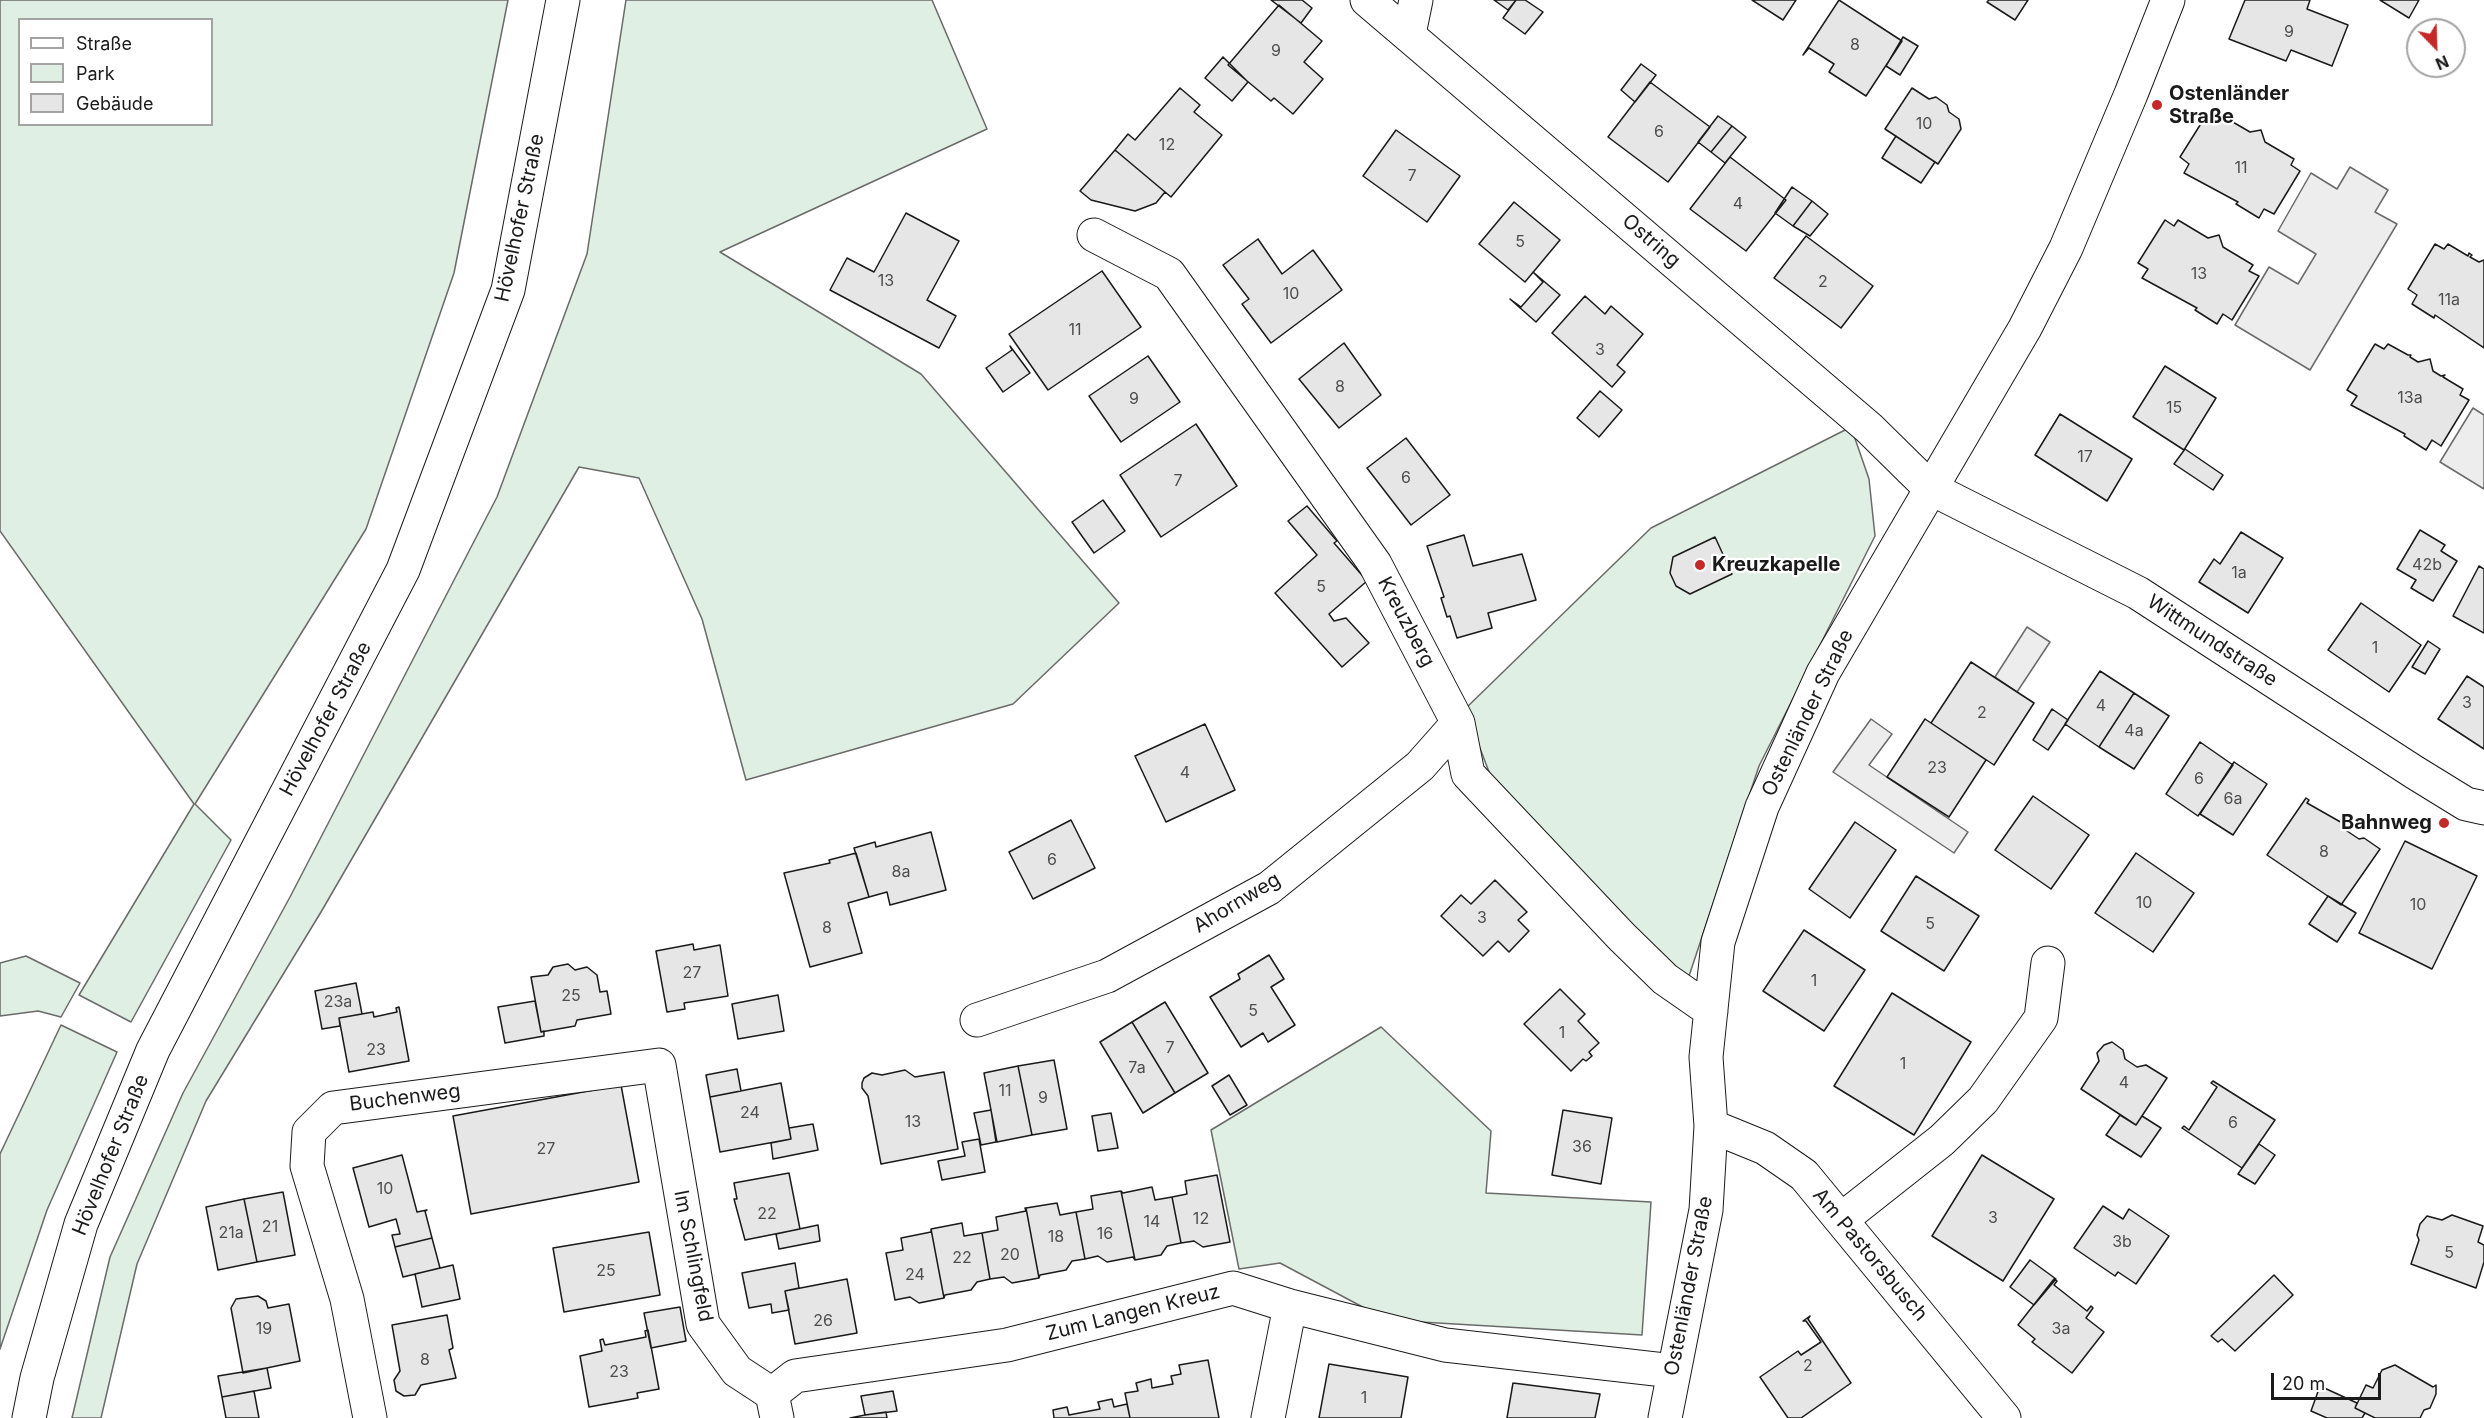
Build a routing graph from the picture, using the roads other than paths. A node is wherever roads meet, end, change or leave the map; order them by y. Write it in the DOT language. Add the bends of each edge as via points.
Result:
graph roads {
  1 [pos="563,0"];
  2 [pos="1367,0"];
  3 [pos="1416,0"];
  4 [pos="2168,0"];
  5 [pos="1409,34"];
  6 [pos="1094,235"];
  7 [pos="1930,488"];
  8 [pos="1458,723"];
  9 [pos="2484,808"];
  10 [pos="2048,963"];
  11 [pos="1711,1011"];
  12 [pos="977,1020"];
  13 [pos="659,1065"];
  14 [pos="1711,1126"];
  15 [pos="1842,1219"];
  16 [pos="1290,1306"];
  17 [pos="1673,1371"];
  18 [pos="774,1406"];
  19 [pos="29,1418"];
  20 [pos="370,1418"];
  21 [pos="1268,1418"];
  22 [pos="1665,1418"];
  23 [pos="2004,1418"];
  1 -- 19 [label="street, Hövelhofer Straße" via="508,290 403,570 153,1050 81,1224"];
  2 -- 5 [label="street, Ostring"];
  3 -- 5 [label="street"];
  4 -- 7 [label="street, Ostenländer Straße" via="2066,248 2025,328"];
  5 -- 7 [label="street, Ostring" via="1869,428"];
  6 -- 8 [label="street, Kreuzberg" via="1169,274 1375,564"];
  7 -- 9 [label="street, Wittmundstraße" via="2138,593 2414,772 2466,804"];
  7 -- 11 [label="street, Ostenländer Straße" via="1823,673 1762,807 1718,942"];
  8 -- 11 [label="street, Kreuzberg" via="1468,774 1665,980"];
  8 -- 12 [label="street, Ahornweg" via="1420,766 1269,888 1107,976"];
  10 -- 15 [label="street" via="2041,1018 1983,1100 1942,1140"];
  11 -- 14 [label="street, Ostenländer Straße" via="1706,1057"];
  13 -- 18 [label="street, Im Schlingfeld" via="703,1324 736,1371"];
  13 -- 20 [label="street, Buchenweg" via="333,1108 309,1132 307,1166 347,1299"];
  14 -- 15 [label="street, Am Pastorsbusch" via="1765,1148 1804,1175"];
  14 -- 17 [label="street, Ostenländer Straße" via="1706,1210"];
  15 -- 23 [label="street, Am Pastorsbusch"];
  16 -- 17 [label="street, Zum Langen Kreuz" via="1445,1345"];
  16 -- 18 [label="street, Zum Langen Kreuz" via="1233,1288 1007,1346 795,1376"];
  16 -- 21 [label="street"];
  17 -- 22 [label="street, Ostenländer Straße"];
}
